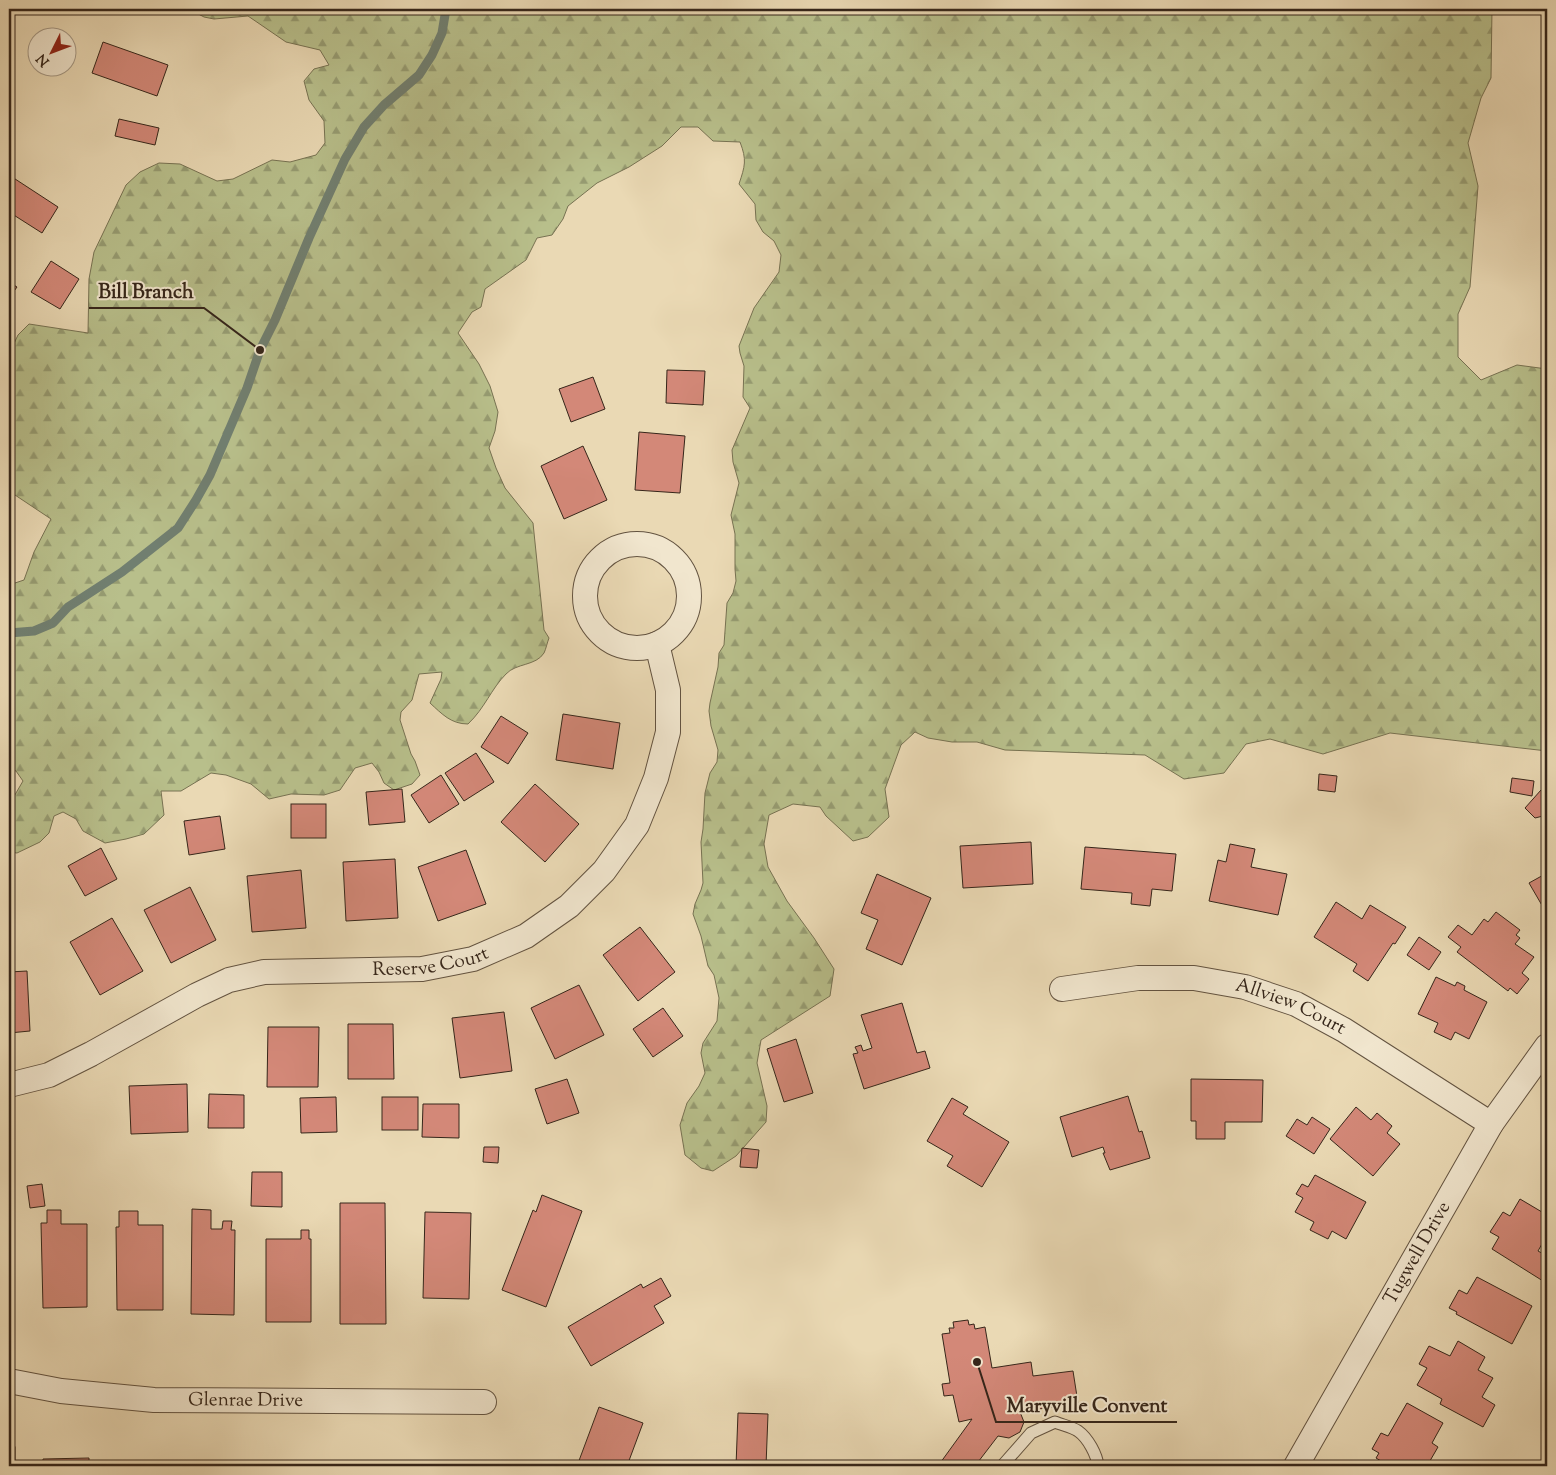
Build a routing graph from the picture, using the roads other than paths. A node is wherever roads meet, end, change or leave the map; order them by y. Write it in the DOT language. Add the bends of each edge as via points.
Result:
graph roads {
  1 [pos="657,644"];
  2 [pos="1062,989"];
  3 [pos="1547,1046"];
  4 [pos="9,1085"];
  5 [pos="1491,1124"];
  6 [pos="9,1381"];
  7 [pos="484,1402"];
  8 [pos="1002,1466"];
  9 [pos="1098,1466"];
  10 [pos="1296,1466"];
  1 -- 1 [label="street" via="636,648 618,645 603,636 591,622 585,590 589,574 612,550 630,545 659,550 673,559 684,573 689,596 686,613 668,638"];
  1 -- 4 [label="street, Reserve Court" via="668,690 668,732 656,778 637,824 604,871 569,906 526,936 473,959 422,969 264,972 229,980 49,1075"];
  2 -- 5 [label="street, Allview Court" via="1138,978 1194,978 1245,987 1296,1004 1344,1030"];
  3 -- 5 [label="street, Tugwell Drive"];
  5 -- 10 [label="street, Tugwell Drive"];
  6 -- 7 [label="street, Glenrae Drive" via="61,1391 154,1400"];
  8 -- 9 [label="lane" via="1031,1433 1055,1422 1078,1431 1089,1442"];
}
